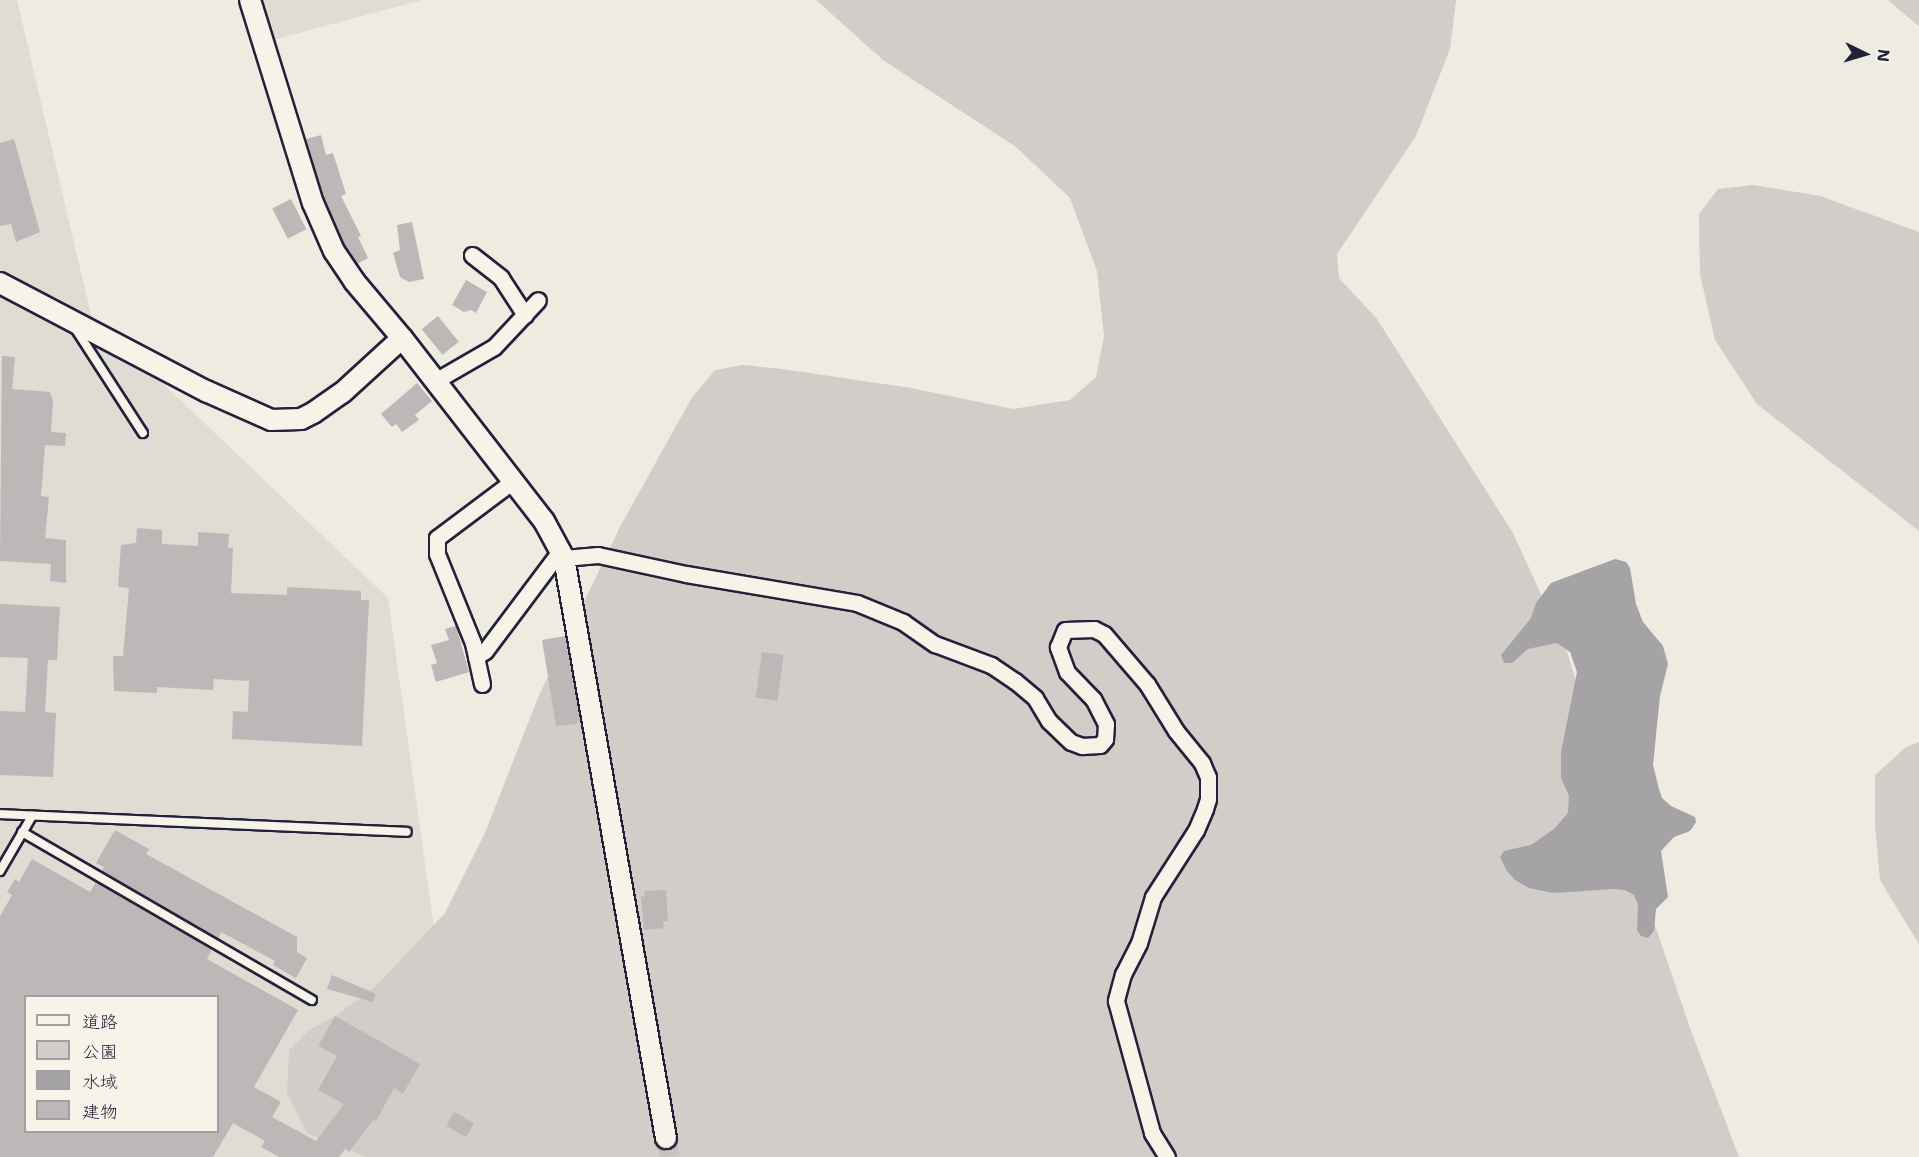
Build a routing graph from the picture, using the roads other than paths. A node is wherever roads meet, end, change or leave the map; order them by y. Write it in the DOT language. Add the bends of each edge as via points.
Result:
graph roads {
  1 [pos="250,0"];
  2 [pos="472,255"];
  3 [pos="0,283"];
  4 [pos="538,300"];
  5 [pos="525,315"];
  6 [pos="71,318"];
  7 [pos="402,338"];
  8 [pos="435,381"];
  9 [pos="142,433"];
  10 [pos="513,482"];
  11 [pos="562,555"];
  12 [pos="476,657"];
  13 [pos="482,684"];
  14 [pos="0,814"];
  15 [pos="32,816"];
  16 [pos="22,832"];
  17 [pos="407,832"];
  18 [pos="0,871"];
  19 [pos="312,1000"];
  20 [pos="666,1138"];
  21 [pos="1167,1157"];
  1 -- 7 [label="street" via="313,203 334,251"];
  2 -- 5 [label="street" via="501,278"];
  3 -- 6 [label="street"];
  4 -- 5 [label="street"];
  5 -- 8 [label="street" via="494,347"];
  6 -- 7 [label="street" via="206,391 271,420 301,419 313,413 342,393"];
  6 -- 9 [label="lane"];
  7 -- 8 [label="street"];
  8 -- 10 [label="street"];
  10 -- 11 [label="street" via="544,521"];
  10 -- 12 [label="street" via="437,538 437,554"];
  11 -- 12 [label="street" via="485,651"];
  11 -- 20 [label="street"];
  11 -- 21 [label="street" via="598,555 857,603 903,622 935,644 991,665 1016,681 1035,699 1049,721 1071,742 1082,746 1100,745 1105,739 1106,724 1093,699 1067,672 1058,647 1065,630 1094,629 1104,634 1146,684 1208,777 1205,809 1153,897 1116,1001 1152,1133"];
  12 -- 13 [label="street"];
  14 -- 15 [label="lane"];
  15 -- 16 [label="lane"];
  15 -- 17 [label="lane"];
  16 -- 18 [label="lane"];
  16 -- 19 [label="lane"];
}
